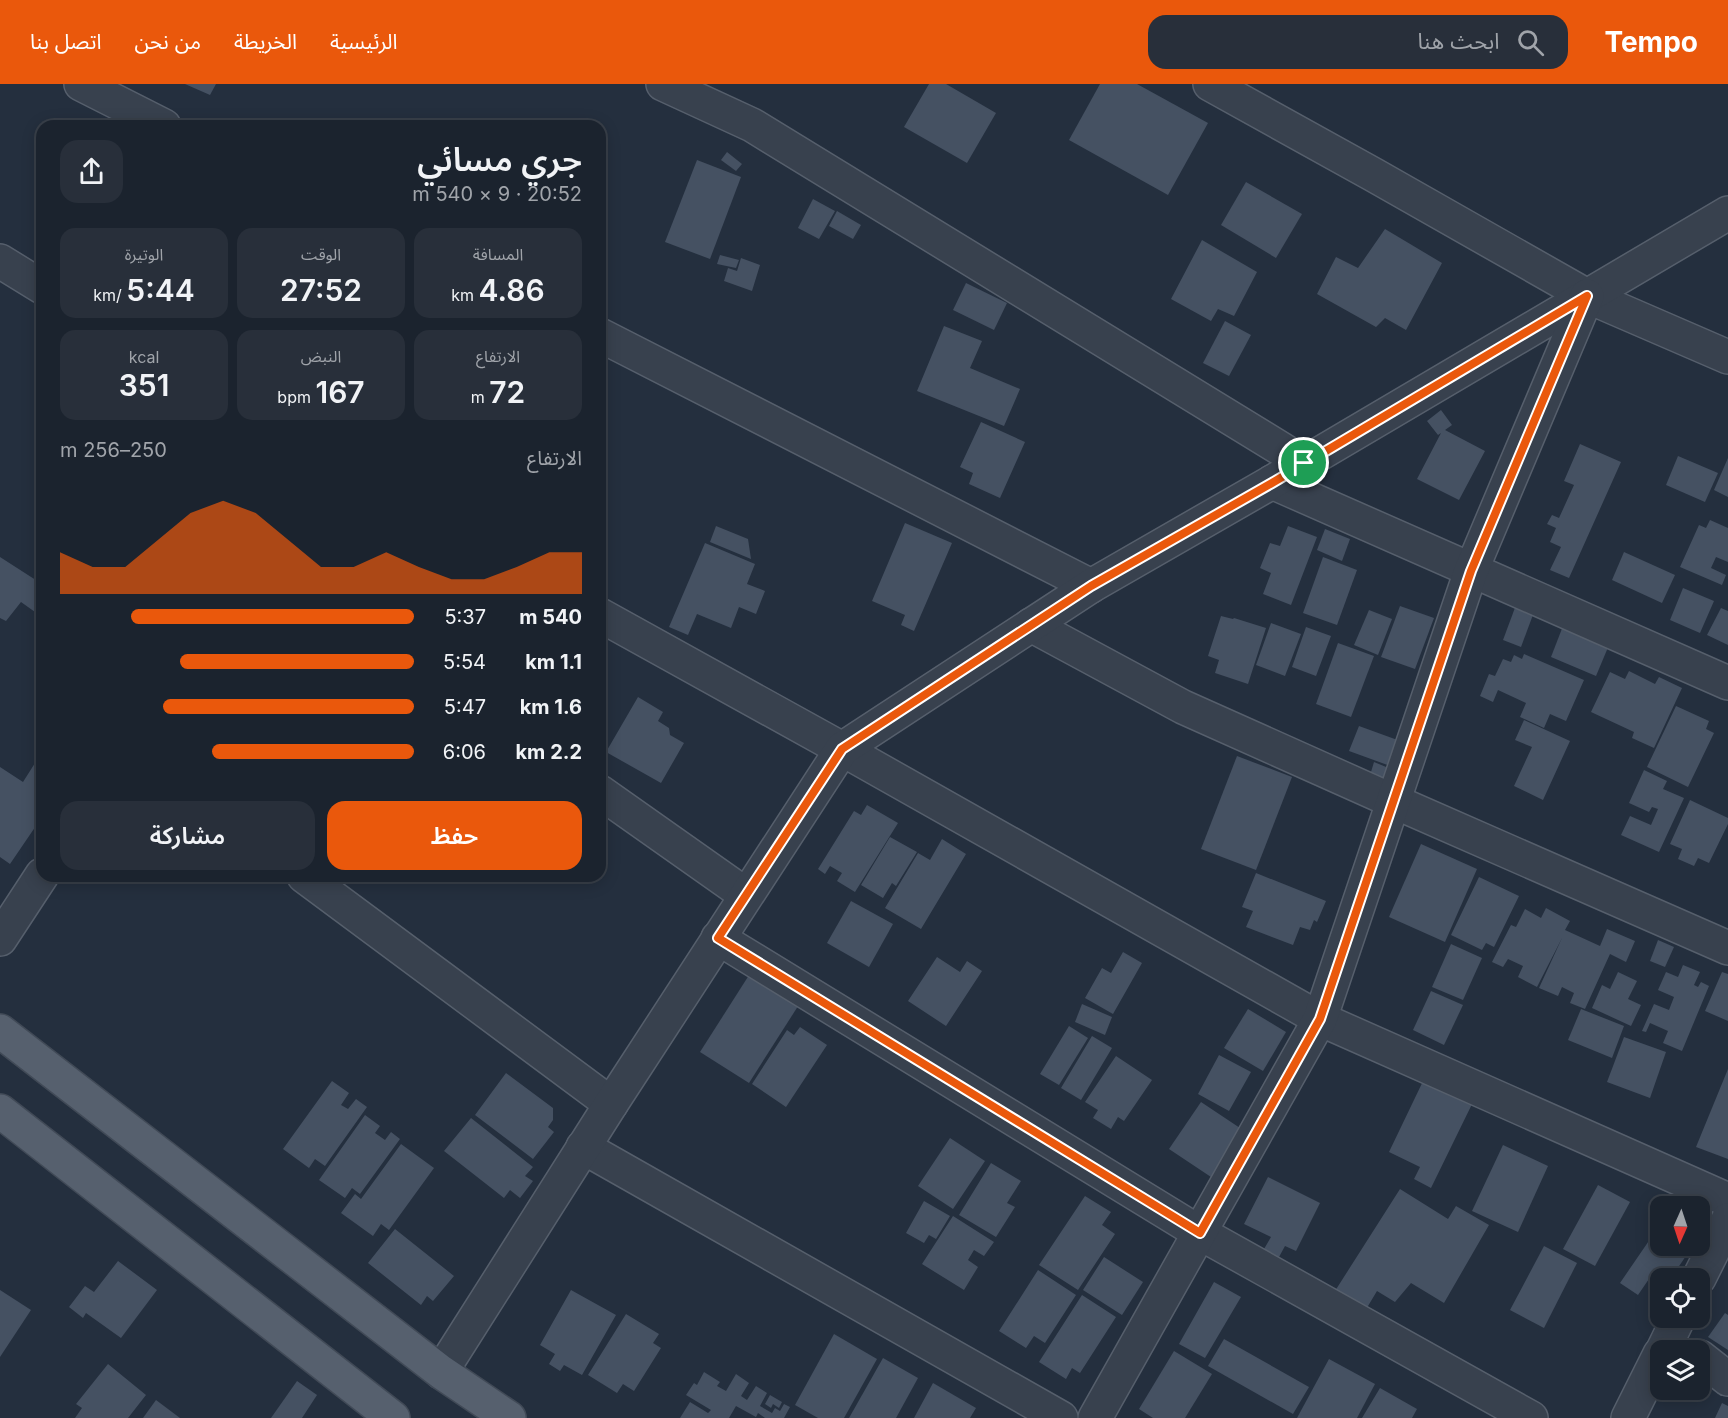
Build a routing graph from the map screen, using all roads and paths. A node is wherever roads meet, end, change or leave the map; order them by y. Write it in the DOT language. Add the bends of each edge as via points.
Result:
graph roads {
  1 [pos="81,84"];
  2 [pos="663,84"];
  3 [pos="1210,84"];
  4 [pos="152,120"];
  5 [pos="1728,213"];
  6 [pos="0,261"];
  7 [pos="36,283"];
  8 [pos="1587,296"];
  9 [pos="606,338"];
  10 [pos="1728,357"];
  11 [pos="1304,463"];
  12 [pos="1272,483"];
  13 [pos="1471,571"];
  14 [pos="1091,586"];
  15 [pos="606,618"];
  16 [pos="1031,625"];
  17 [pos="1728,683"];
  18 [pos="842,749"];
  19 [pos="606,796"];
  20 [pos="1393,801"];
  21 [pos="37,882"];
  22 [pos="312,882"];
  23 [pos="746,895"];
  24 [pos="718,938"];
  25 [pos="0,939"];
  26 [pos="1728,948"];
  27 [pos="1320,1019"];
  28 [pos="0,1031"];
  29 [pos="611,1104"];
  30 [pos="0,1111"];
  31 [pos="584,1147"];
  32 [pos="1728,1200"];
  33 [pos="1728,1220"];
  34 [pos="1200,1233"];
  35 [pos="1704,1268"];
  36 [pos="1710,1365"];
  37 [pos="441,1372"];
  38 [pos="1728,1378"];
  39 [pos="1650,1380"];
  40 [pos="393,1418"];
  41 [pos="509,1418"];
  42 [pos="1061,1418"];
  43 [pos="1095,1418"];
  44 [pos="1531,1418"];
  45 [pos="1628,1418"];
  1 -- 4 [label="street"];
  2 -- 11 [label="street" via="752,125"];
  3 -- 8 [label="street"];
  5 -- 8 [label="street"];
  6 -- 7 [label="street"];
  8 -- 10 [label="street"];
  8 -- 11 [label="street"];
  8 -- 13 [label="street"];
  9 -- 14 [label="street"];
  11 -- 12 [label="street"];
  12 -- 13 [label="street"];
  12 -- 14 [label="street"];
  13 -- 17 [label="street"];
  13 -- 20 [label="street"];
  14 -- 16 [label="street"];
  15 -- 18 [label="street"];
  16 -- 18 [label="street"];
  16 -- 20 [label="street" via="1183,706"];
  18 -- 23 [label="street"];
  18 -- 27 [label="street"];
  19 -- 23 [label="street"];
  20 -- 26 [label="street"];
  20 -- 27 [label="street"];
  21 -- 25 [label="street"];
  22 -- 29 [label="street"];
  23 -- 24 [label="street"];
  24 -- 29 [label="street"];
  24 -- 34 [label="street"];
  27 -- 32 [label="street"];
  27 -- 34 [label="street"];
  28 -- 37 [label="main road"];
  29 -- 31 [label="street"];
  30 -- 40 [label="main road"];
  31 -- 37 [label="street"];
  31 -- 42 [label="street"];
  33 -- 35 [label="street"];
  34 -- 43 [label="street"];
  34 -- 44 [label="street"];
  36 -- 38 [label="street"];
  37 -- 41 [label="main road"];
  39 -- 45 [label="street"];
}
